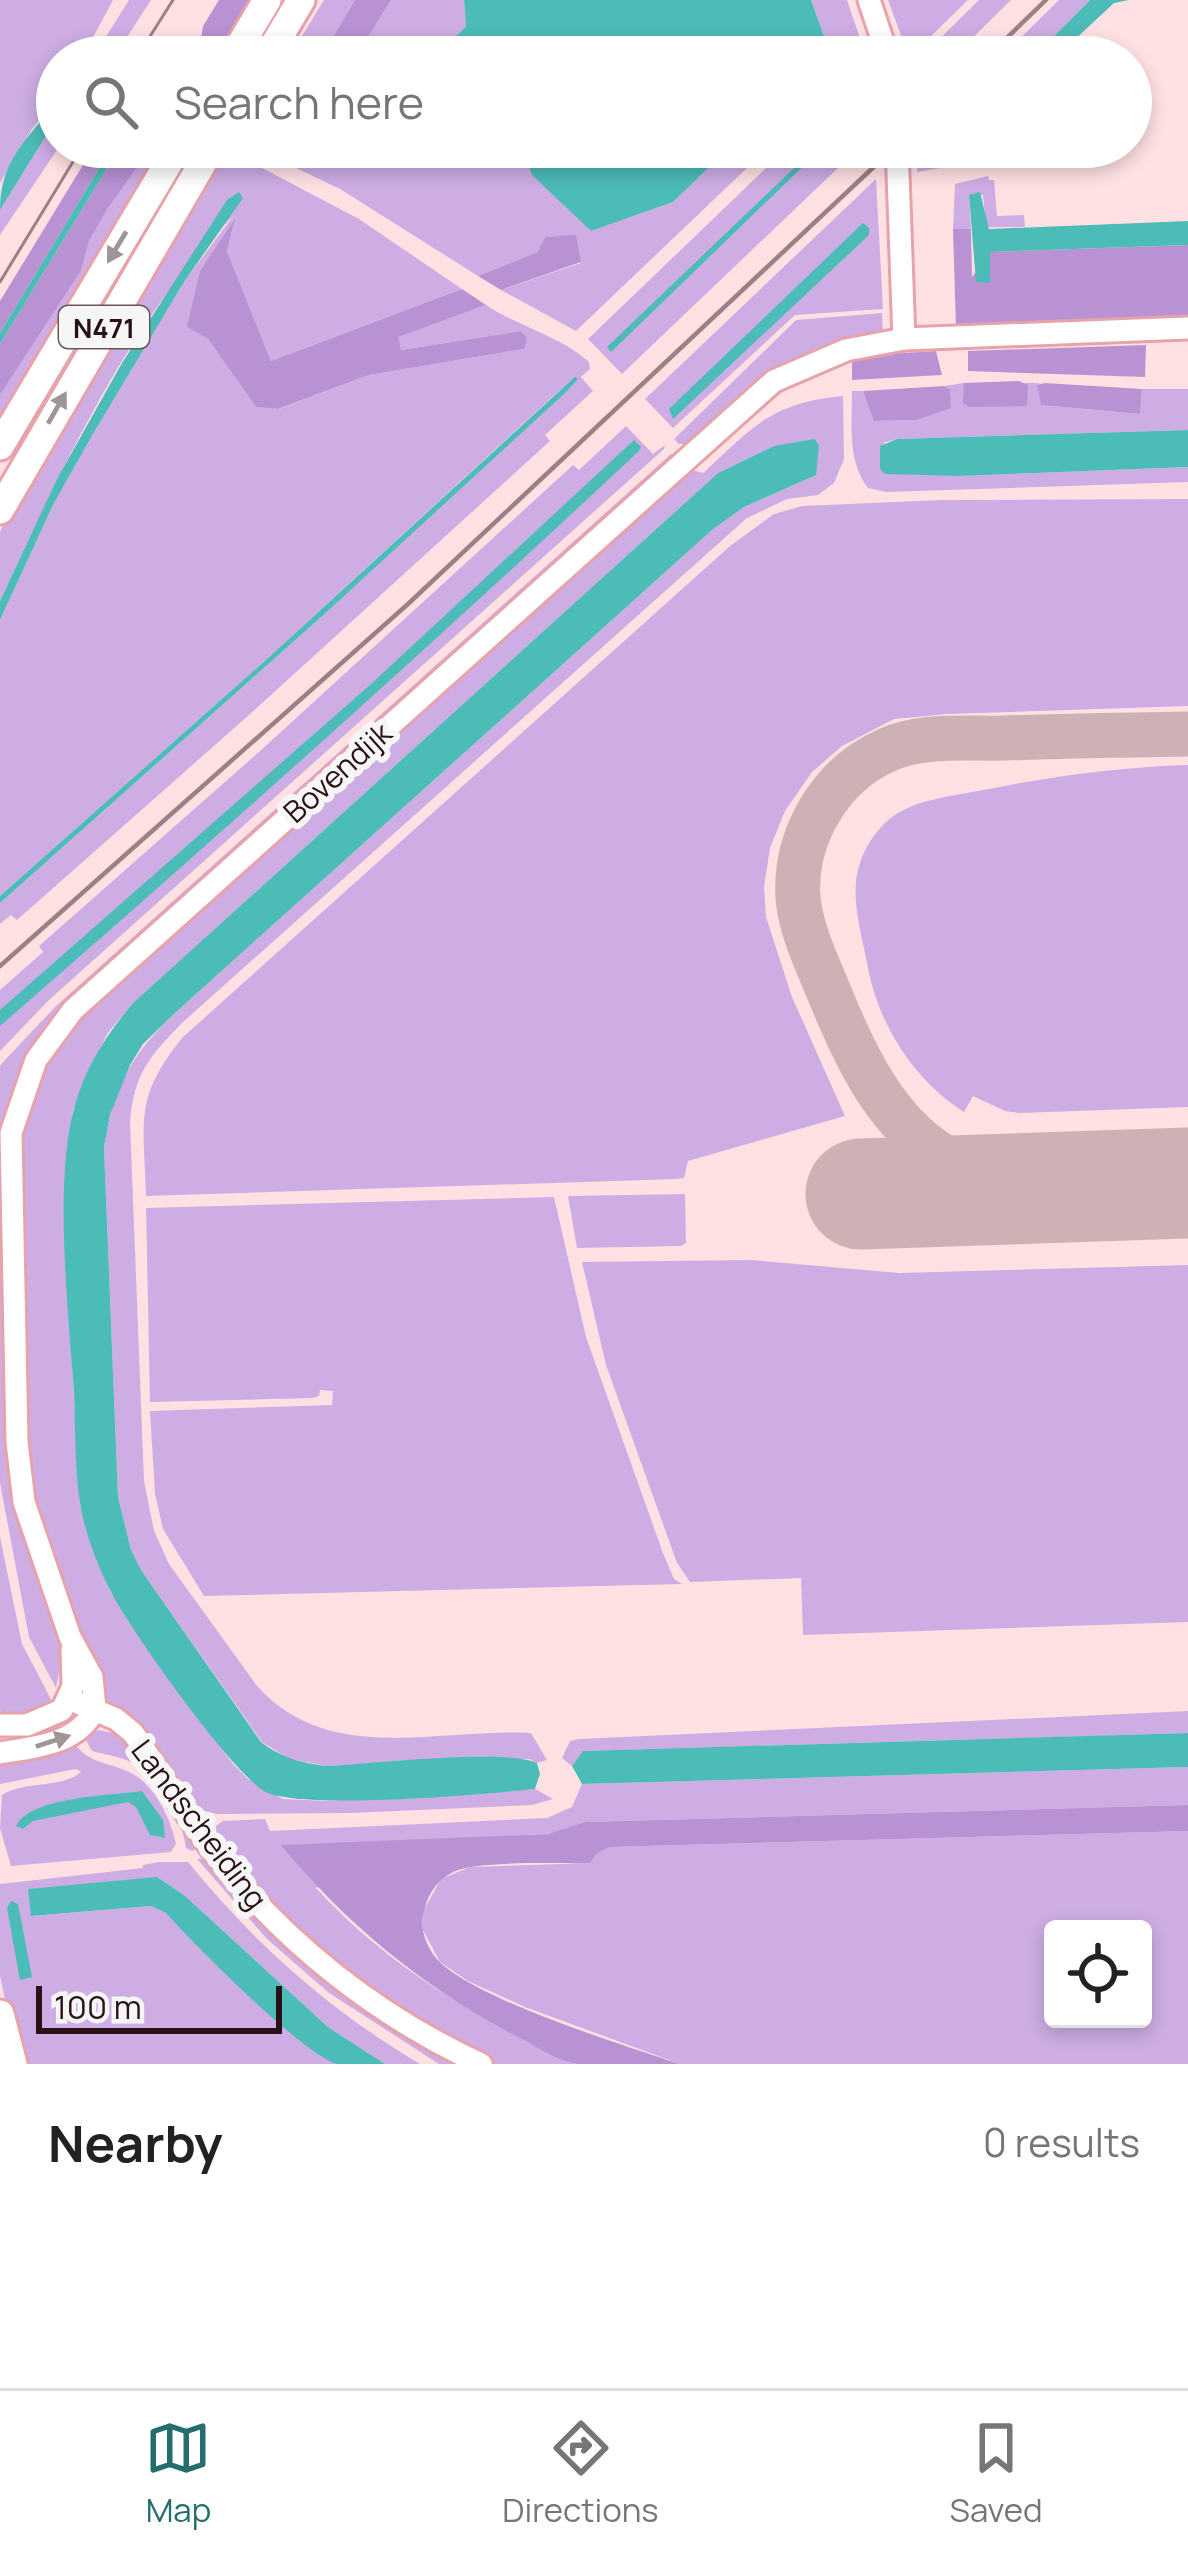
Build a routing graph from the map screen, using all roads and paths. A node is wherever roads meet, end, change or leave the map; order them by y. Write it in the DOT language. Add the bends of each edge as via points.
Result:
graph roads {
  1 [pos="267,0"];
  2 [pos="301,0"];
  3 [pos="869,0"];
  4 [pos="245,36"];
  5 [pos="279,36"];
  6 [pos="881,36"];
  7 [pos="165,168"];
  8 [pos="200,168"];
  9 [pos="898,168"];
  10 [pos="1188,328"];
  11 [pos="904,339"];
  12 [pos="0,446"];
  13 [pos="0,510"];
  14 [pos="70,1637"];
  15 [pos="69,1699"];
  16 [pos="94,1709"];
  17 [pos="0,1725"];
  18 [pos="0,1753"];
  19 [pos="0,2014"];
  20 [pos="13,2064"];
  21 [pos="481,2064"];
  1 -- 4 [label="main road"];
  2 -- 5 [label="main road"];
  3 -- 6 [label="street"];
  7 -- 12 [label="main road, N471, one-way"];
  13 -- 8 [label="main road, N471, one-way"];
  9 -- 11 [label="street"];
  10 -- 11 [label="street, Bovendijk"];
  11 -- 14 [label="street, Bovendijk" via="846,350 775,381 73,1010 36,1060 11,1133 9,1166 17,1442 24,1502"];
  14 -- 15 [label="street, Bovendijk"];
  14 -- 16 [label="street, Bovendijk" via="92,1676"];
  15 -- 16 [label="street, Landscheiding"];
  15 -- 17 [label="street" via="48,1718"];
  18 -- 16 [label="street, one-way" via="59,1741"];
  16 -- 21 [label="street, Landscheiding" via="133,1733 213,1851 299,1944 390,2014"];
  19 -- 20 [label="main road"];
}
